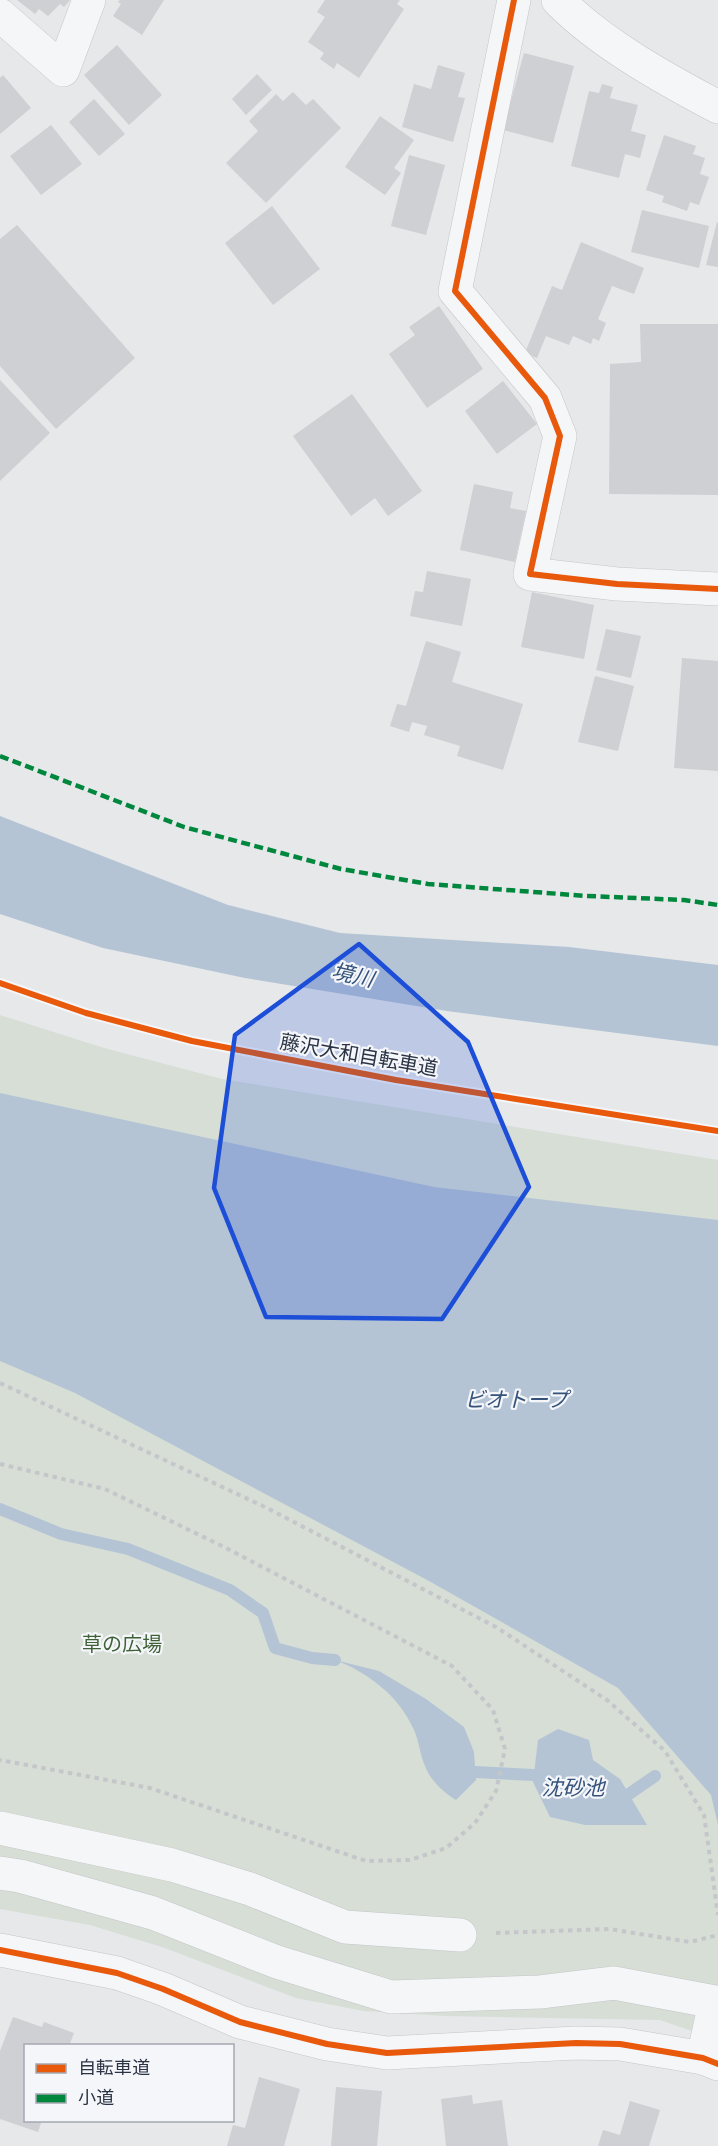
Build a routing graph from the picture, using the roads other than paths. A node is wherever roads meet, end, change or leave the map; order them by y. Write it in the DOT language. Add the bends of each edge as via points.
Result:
graph roads {
  1 [pos="90,0"];
  2 [pos="514,0"];
  3 [pos="558,0"];
  4 [pos="0,15"];
  5 [pos="718,107"];
  6 [pos="718,589"];
  7 [pos="0,1828"];
  8 [pos="0,1873"];
  9 [pos="460,1935"];
  10 [pos="0,1950"];
  11 [pos="711,2061"];
  1 -- 4 [label="street" via="63,70"];
  2 -- 6 [label="street" via="455,291 545,398 560,436 530,574 617,584"];
  3 -- 5 [label="street" via="607,40"];
  7 -- 9 [label="street" via="172,1865 250,1889 345,1926"];
  8 -- 11 [label="street" via="153,1913 277,1962 391,1997 540,1992 614,1983 715,2002"];
  10 -- 11 [label="street" via="117,1973 240,2022 327,2044 387,2053 609,2044"];
}
